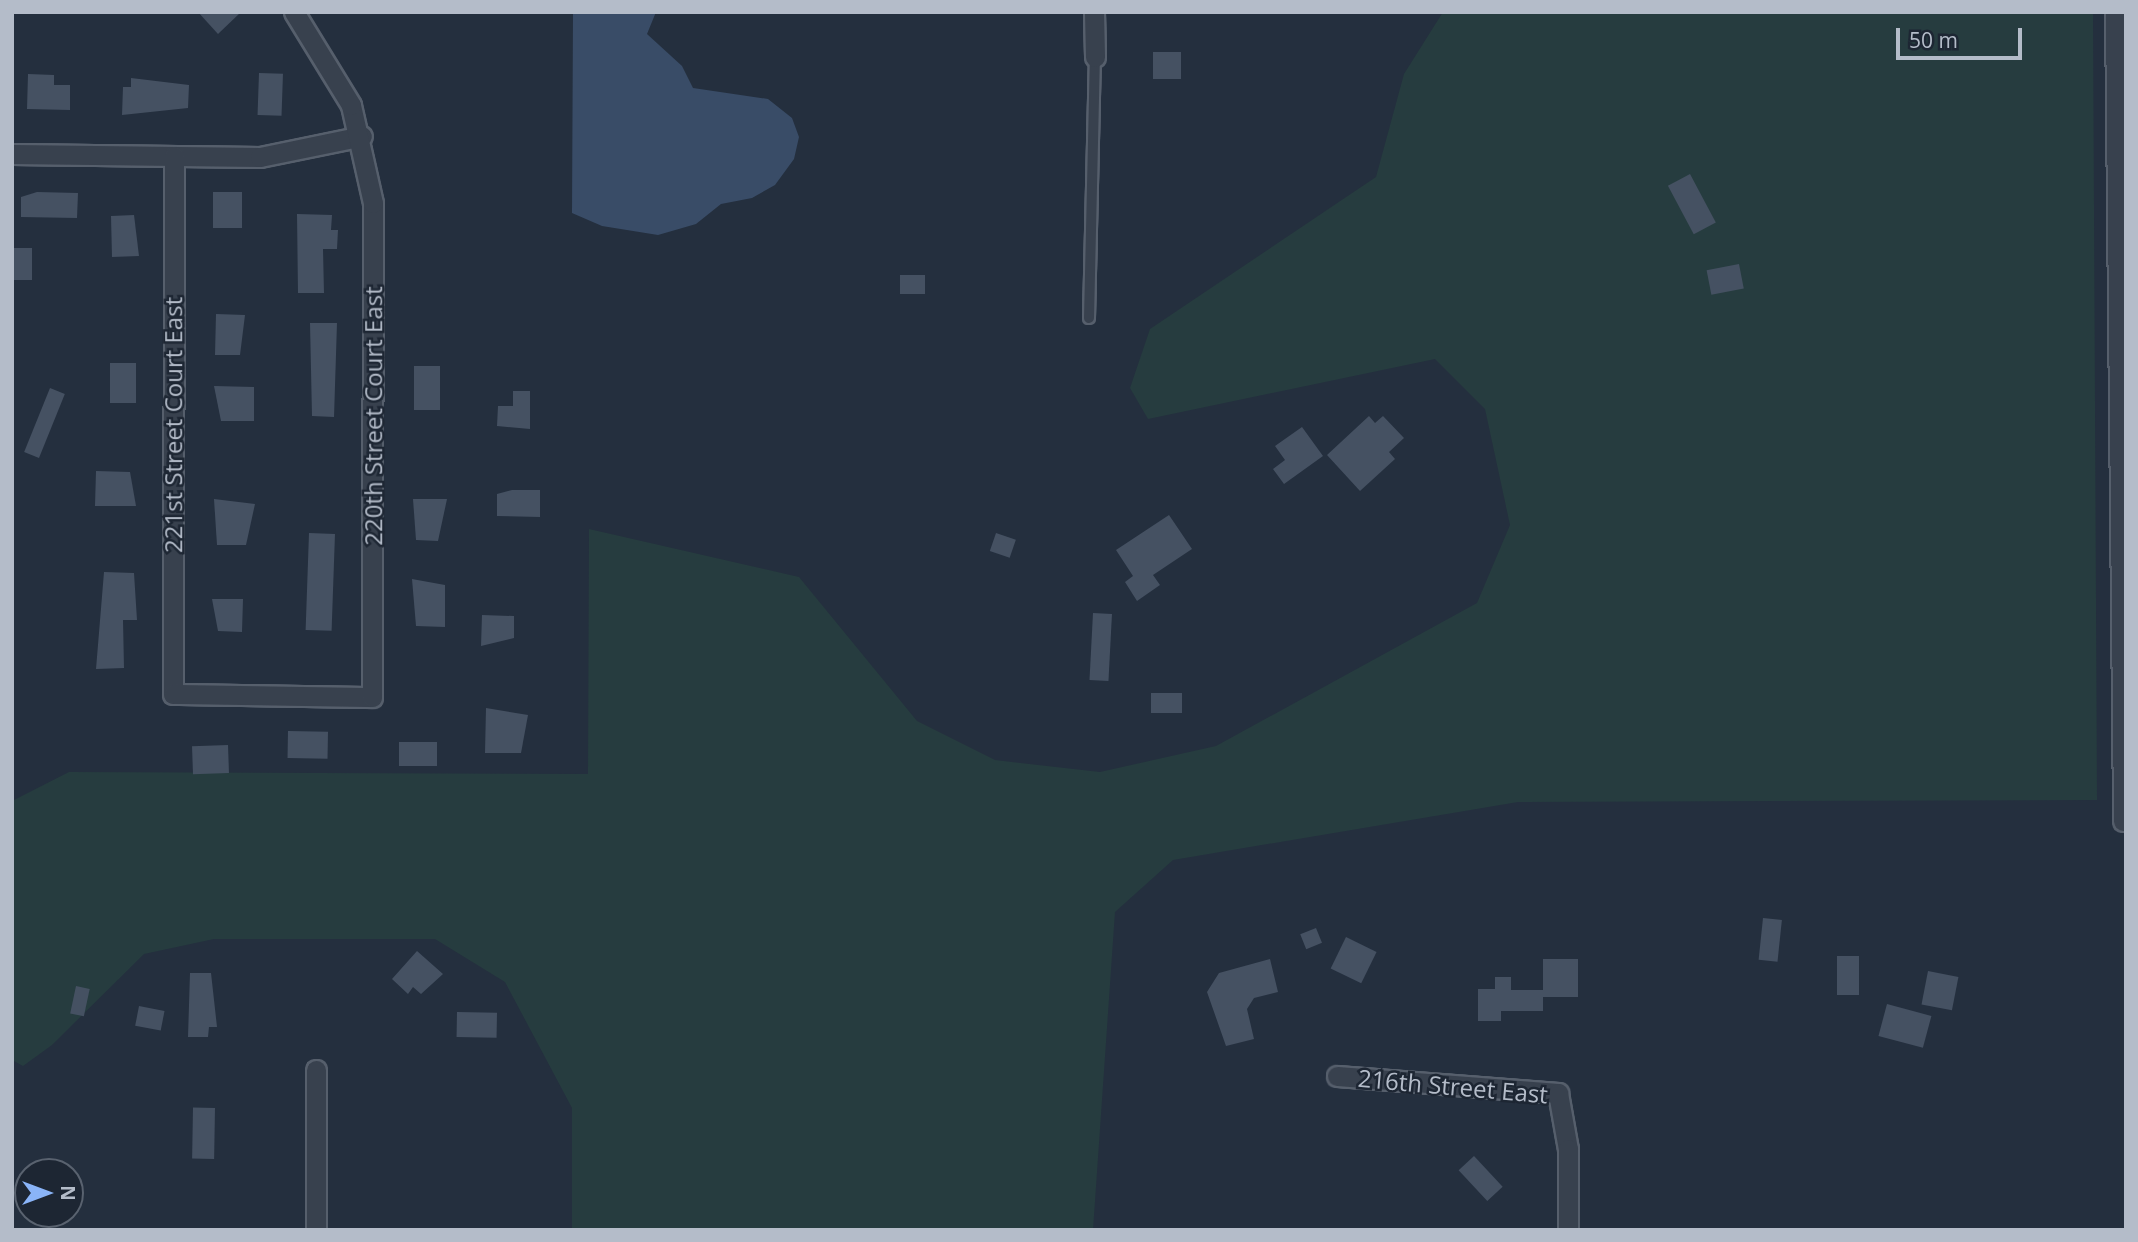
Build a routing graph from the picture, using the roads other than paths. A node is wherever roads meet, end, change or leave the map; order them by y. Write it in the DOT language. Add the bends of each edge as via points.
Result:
graph roads {
  1 [pos="294,12"];
  2 [pos="1094,12"];
  3 [pos="2115,12"];
  4 [pos="1095,57"];
  5 [pos="362,136"];
  6 [pos="12,154"];
  7 [pos="174,156"];
  8 [pos="1089,318"];
  9 [pos="173,694"];
  10 [pos="2123,821"];
  11 [pos="316,1070"];
  12 [pos="1337,1076"];
  13 [pos="316,1230"];
  14 [pos="1568,1230"];
  1 -- 5 [label="street, 220th Street Court East" via="334,69"];
  2 -- 4 [label="street"];
  3 -- 10 [label="street"];
  4 -- 8 [label="lane"];
  5 -- 7 [label="street" via="297,153"];
  5 -- 9 [label="street, 220th Street Court East" via="373,203 372,697"];
  6 -- 7 [label="street"];
  7 -- 9 [label="street, 221st Street Court East"];
  11 -- 13 [label="street"];
  12 -- 14 [label="street, 216th Street East" via="1558,1093 1568,1149"];
}
